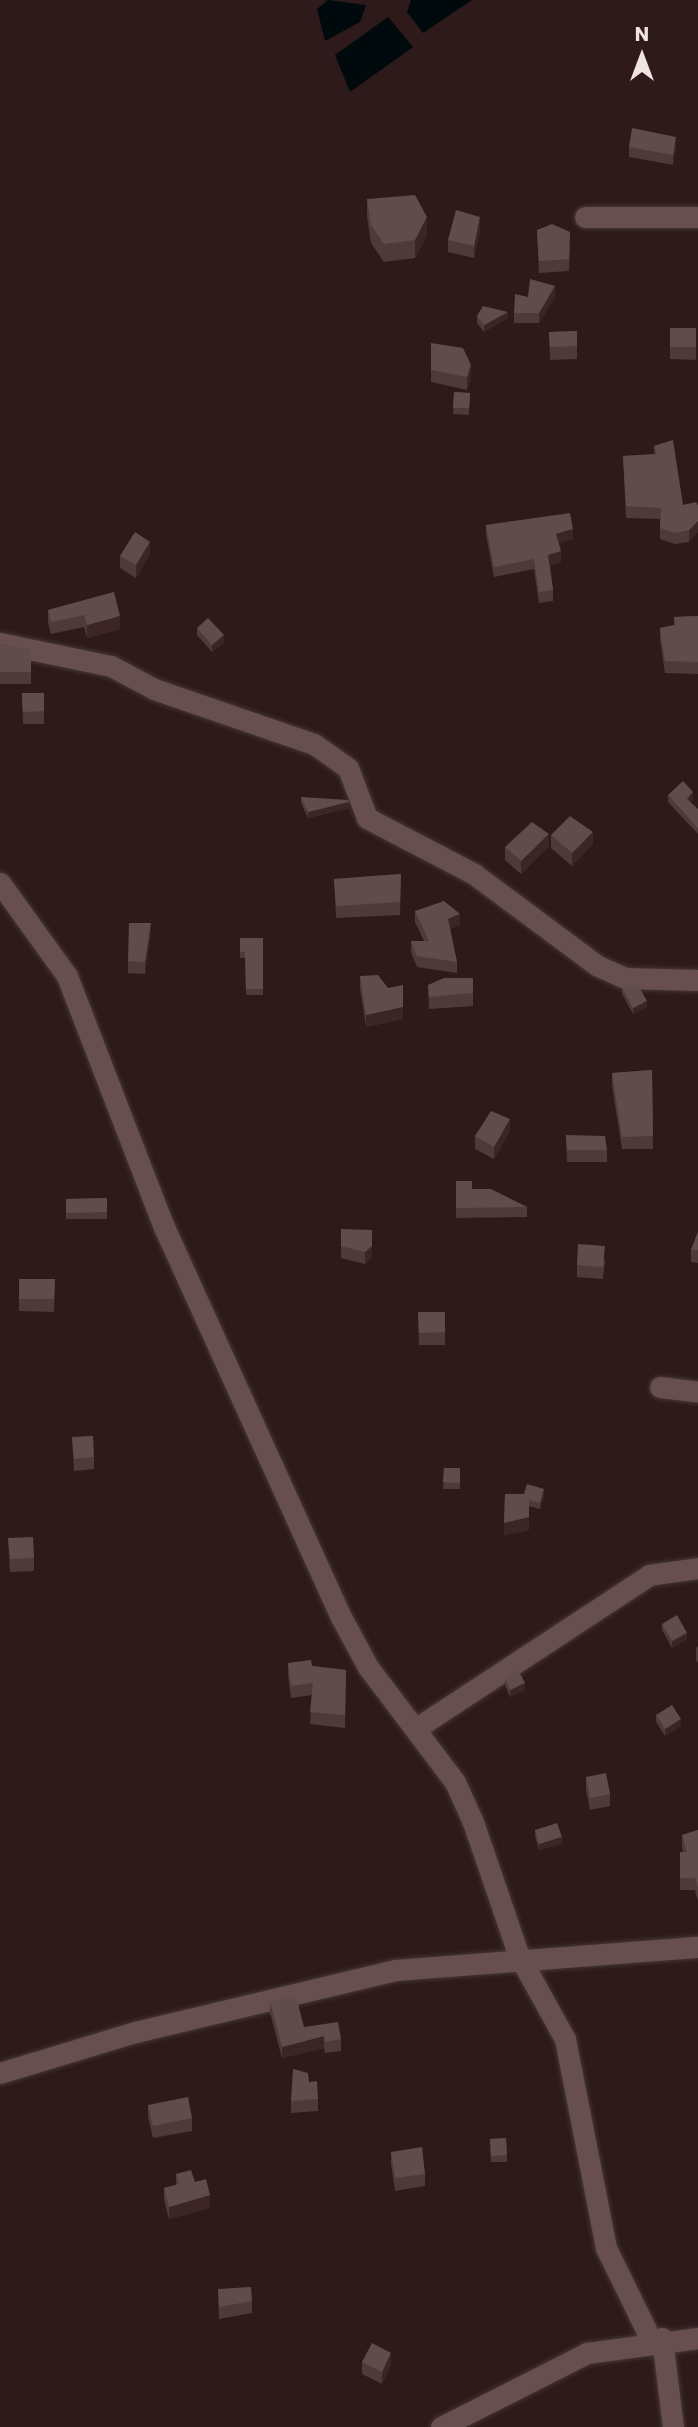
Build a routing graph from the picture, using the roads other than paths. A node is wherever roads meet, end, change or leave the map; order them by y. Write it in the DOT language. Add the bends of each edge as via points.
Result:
graph roads {
  1 [pos="585,217"];
  2 [pos="698,217"];
  3 [pos="0,643"];
  4 [pos="0,883"];
  5 [pos="698,981"];
  6 [pos="660,1387"];
  7 [pos="698,1392"];
  8 [pos="698,1567"];
  9 [pos="415,1730"];
  10 [pos="698,1947"];
  11 [pos="519,1956"];
  12 [pos="0,2073"];
  13 [pos="698,2338"];
  14 [pos="657,2339"];
  15 [pos="441,2427"];
  16 [pos="673,2427"];
  1 -- 2 [label="street"];
  3 -- 5 [label="street" via="111,666 154,689 314,744 348,768 367,818 474,874 598,966 625,978"];
  4 -- 9 [label="street" via="67,976 227,1370 341,1617"];
  6 -- 7 [label="street"];
  8 -- 9 [label="street" via="649,1575"];
  9 -- 11 [label="street" via="455,1782"];
  10 -- 11 [label="street"];
  11 -- 12 [label="street" via="396,1970 135,2032"];
  11 -- 14 [label="street" via="565,2039 606,2248"];
  13 -- 14 [label="street"];
  14 -- 15 [label="street" via="587,2353"];
  14 -- 16 [label="street"];
}
